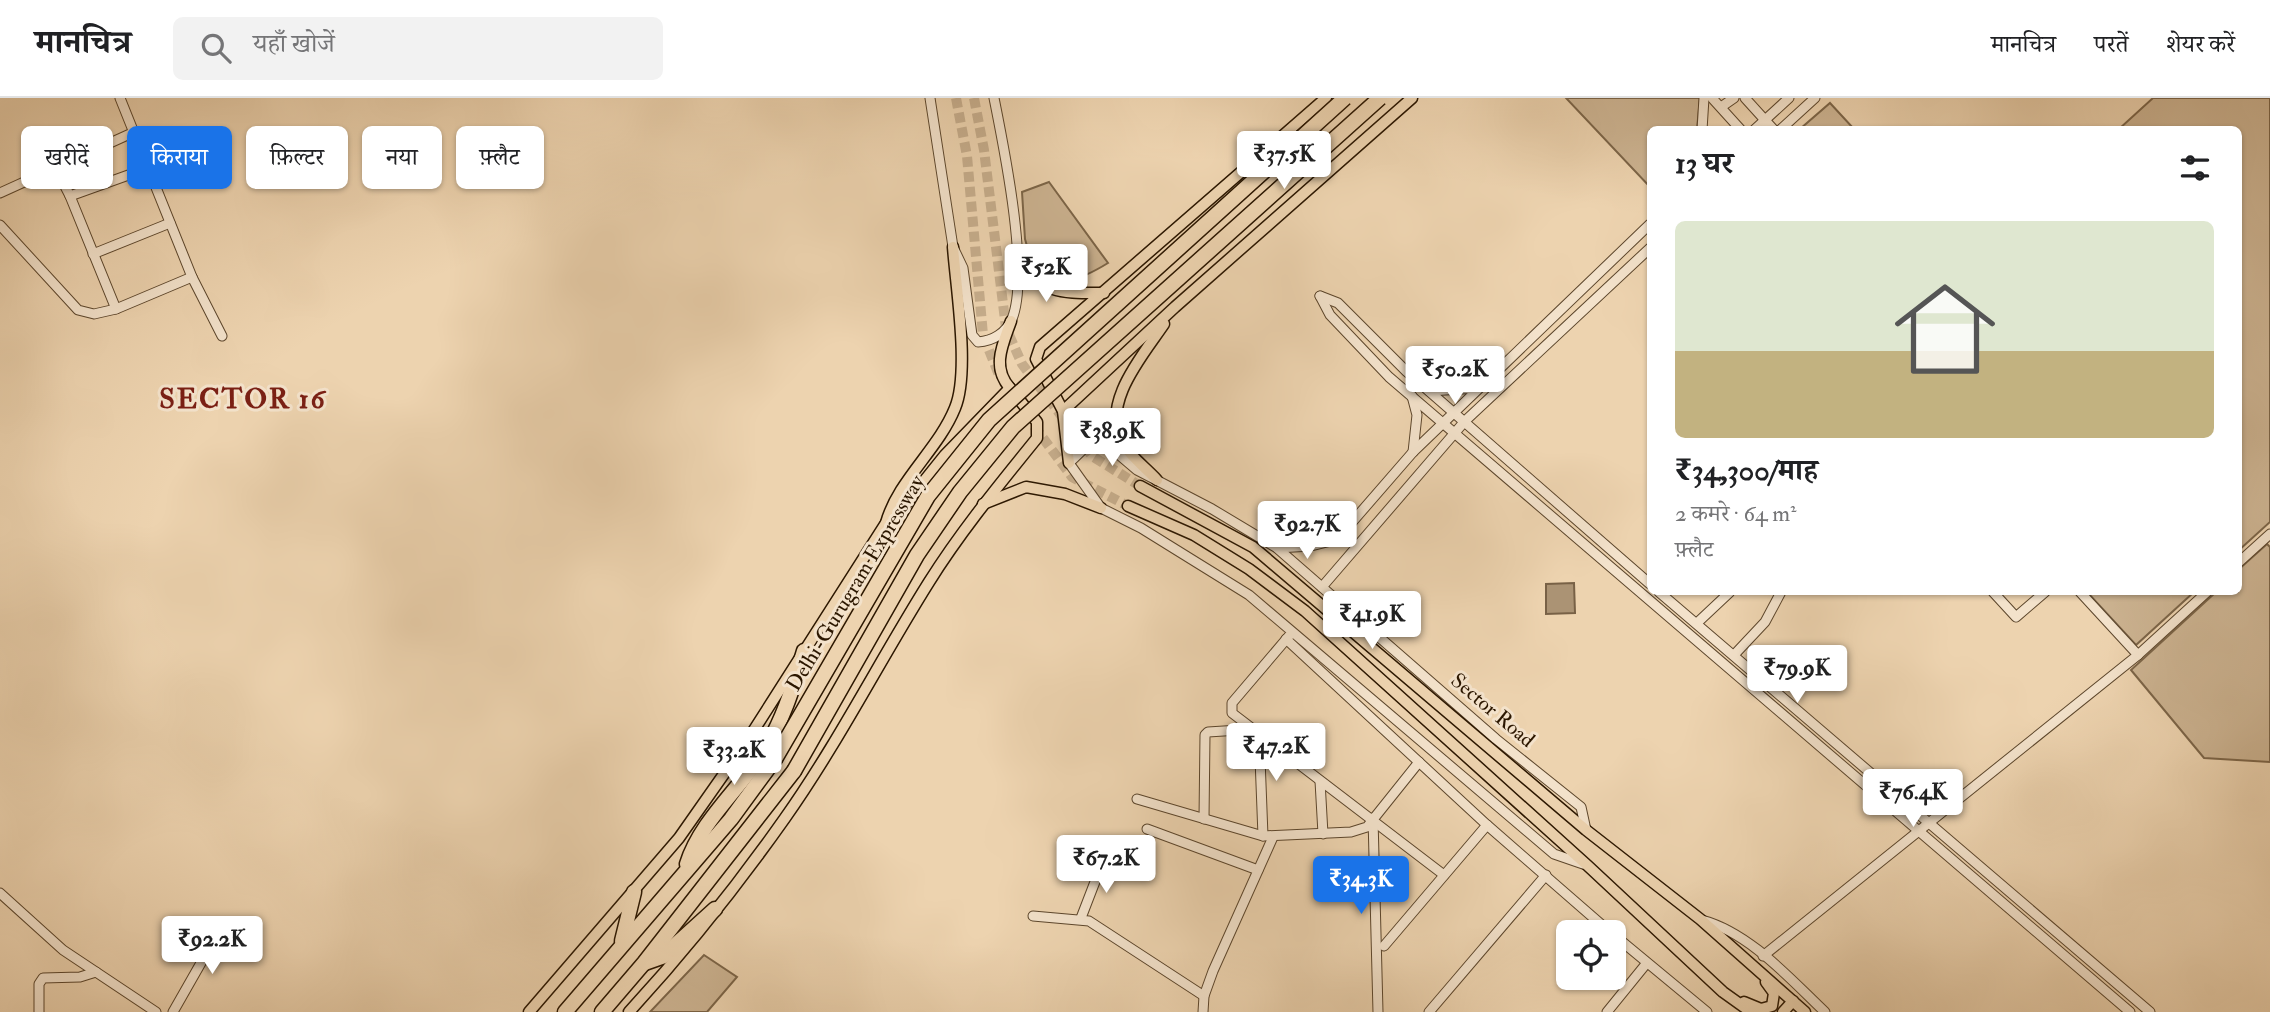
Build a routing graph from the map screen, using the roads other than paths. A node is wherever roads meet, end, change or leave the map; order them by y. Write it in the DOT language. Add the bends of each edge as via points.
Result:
graph roads {
  1 [pos="120,98"];
  2 [pos="930,98"];
  3 [pos="994,98"];
  4 [pos="1326,98"];
  5 [pos="1345,98"];
  6 [pos="1380,98"];
  7 [pos="1412,98"];
  8 [pos="1704,98"];
  9 [pos="1712,98"];
  10 [pos="1734,98"];
  11 [pos="1745,98"];
  12 [pos="1789,98"];
  13 [pos="1815,98"];
  14 [pos="1721,107"];
  15 [pos="1765,119"];
  16 [pos="129,126"];
  17 [pos="1702,126"];
  18 [pos="1738,126"];
  19 [pos="1758,126"];
  20 [pos="1771,126"];
  21 [pos="1784,126"];
  22 [pos="127,176"];
  23 [pos="21,183"];
  24 [pos="66,189"];
  25 [pos="156,189"];
  26 [pos="0,193"];
  27 [pos="70,196"];
  28 [pos="170,223"];
  29 [pos="0,225"];
  30 [pos="1647,226"];
  31 [pos="953,247"];
  32 [pos="1647,251"];
  33 [pos="93,254"];
  34 [pos="1017,258"];
  35 [pos="192,277"];
  36 [pos="1104,293"];
  37 [pos="1175,307"];
  38 [pos="116,309"];
  39 [pos="1011,321"];
  40 [pos="222,337"];
  41 [pos="1010,388"];
  42 [pos="1478,388"];
  43 [pos="1429,391"];
  44 [pos="1412,396"];
  45 [pos="1063,411"];
  46 [pos="1453,412"];
  47 [pos="1465,421"];
  48 [pos="1443,422"];
  49 [pos="1454,433"];
  50 [pos="1413,452"];
  51 [pos="1069,463"];
  52 [pos="1157,480"];
  53 [pos="1140,486"];
  54 [pos="983,504"];
  55 [pos="1128,506"];
  56 [pos="1101,508"];
  57 [pos="886,523"];
  58 [pos="2270,534"];
  59 [pos="1277,548"];
  60 [pos="2242,559"];
  61 [pos="1647,581"];
  62 [pos="1322,587"];
  63 [pos="1663,595"];
  64 [pos="1727,595"];
  65 [pos="1779,595"];
  66 [pos="1996,595"];
  67 [pos="2042,595"];
  68 [pos="2083,595"];
  69 [pos="2204,595"];
  70 [pos="1697,623"];
  71 [pos="1289,636"];
  72 [pos="804,651"];
  73 [pos="1734,655"];
  74 [pos="2138,655"];
  75 [pos="1257,730"];
  76 [pos="1419,762"];
  77 [pos="1320,781"];
  78 [pos="1137,799"];
  79 [pos="1373,818"];
  80 [pos="1204,819"];
  81 [pos="1928,823"];
  82 [pos="1487,825"];
  83 [pos="1147,829"];
  84 [pos="1586,830"];
  85 [pos="1919,830"];
  86 [pos="1323,834"];
  87 [pos="1268,836"];
  88 [pos="1103,861"];
  89 [pos="1588,866"];
  90 [pos="685,869"];
  91 [pos="1258,870"];
  92 [pos="1444,875"];
  93 [pos="1546,875"];
  94 [pos="634,892"];
  95 [pos="0,893"];
  96 [pos="715,909"];
  97 [pos="1032,916"];
  98 [pos="1081,918"];
  99 [pos="1700,919"];
  100 [pos="1596,920"];
  101 [pos="222,926"];
  102 [pos="620,946"];
  103 [pos="1384,946"];
  104 [pos="1626,946"];
  105 [pos="1763,956"];
  106 [pos="644,963"];
  107 [pos="1752,963"];
  108 [pos="1646,964"];
  109 [pos="96,972"];
  110 [pos="1723,992"];
  111 [pos="1204,996"];
  112 [pos="1793,1002"];
  113 [pos="39,1012"];
  114 [pos="156,1012"];
  115 [pos="173,1012"];
  116 [pos="529,1012"];
  117 [pos="565,1012"];
  118 [pos="601,1012"];
  119 [pos="629,1012"];
  120 [pos="1203,1012"];
  121 [pos="1378,1012"];
  122 [pos="1429,1012"];
  123 [pos="1607,1012"];
  124 [pos="1707,1012"];
  125 [pos="1751,1012"];
  126 [pos="1783,1012"];
  127 [pos="1805,1012"];
  128 [pos="1825,1012"];
  129 [pos="2130,1012"];
  130 [pos="2150,1012"];
  1 -- 16 [label="street"];
  2 -- 31 [label="street"];
  3 -- 34 [label="street"];
  4 -- 36 [label="main road"];
  5 -- 90 [label="highway, Delhi-Gurugram Expressway, bridge" via="989,420 928,496 775,759 731,819"];
  6 -- 106 [label="highway, Delhi-Gurugram Expressway, bridge" via="1013,427 917,555 794,771"];
  7 -- 37 [label="main road"];
  8 -- 17 [label="street"];
  9 -- 14 [label="street"];
  10 -- 14 [label="street"];
  11 -- 15 [label="street"];
  12 -- 15 [label="street"];
  13 -- 21 [label="street"];
  14 -- 18 [label="street"];
  15 -- 19 [label="street"];
  15 -- 20 [label="street"];
  22 -- 27 [label="street"];
  23 -- 26 [label="street"];
  24 -- 27 [label="street"];
  25 -- 28 [label="street"];
  27 -- 33 [label="street"];
  28 -- 33 [label="street"];
  28 -- 35 [label="street"];
  29 -- 38 [label="street" via="78,310 94,314"];
  30 -- 42 [label="street"];
  31 -- 39 [label="street" via="963,268 972,335 978,342 989,341"];
  31 -- 57 [label="main road" via="962,380 956,407 895,501"];
  32 -- 47 [label="street"];
  33 -- 38 [label="street"];
  34 -- 36 [label="main road" via="1030,276 1055,291"];
  34 -- 39 [label="street" via="1017,303"];
  35 -- 38 [label="street"];
  35 -- 40 [label="street"];
  36 -- 45 [label="main road" via="1038,351 1036,359"];
  37 -- 45 [label="main road"];
  37 -- 52 [label="main road" via="1126,381 1119,402 1117,423 1122,443"];
  39 -- 41 [label="main road" via="999,369"];
  41 -- 54 [label="main road" via="1039,431"];
  41 -- 57 [label="main road"];
  42 -- 43 [label="street"];
  42 -- 46 [label="street"];
  43 -- 44 [label="street" via="1338,303 1321,296 1330,315"];
  43 -- 46 [label="street"];
  44 -- 48 [label="street"];
  44 -- 50 [label="street" via="1416,415"];
  45 -- 51 [label="main road"];
  46 -- 47 [label="street"];
  46 -- 48 [label="street"];
  47 -- 49 [label="street"];
  47 -- 61 [label="street"];
  48 -- 49 [label="street"];
  48 -- 50 [label="street"];
  49 -- 62 [label="street"];
  49 -- 85 [label="street"];
  50 -- 59 [label="street" via="1331,541"];
  51 -- 52 [label="street, Sector Road" via="1097,436 1137,470"];
  51 -- 56 [label="street"];
  52 -- 59 [label="street, Sector Road"];
  53 -- 84 [label="main road" via="1253,547"];
  54 -- 56 [label="main road" via="1027,487 1065,494"];
  54 -- 96 [label="main road" via="930,581 786,817"];
  55 -- 89 [label="main road" via="1194,535 1304,611"];
  56 -- 71 [label="street" via="1249,595"];
  57 -- 72 [label="main road"];
  58 -- 60 [label="street"];
  59 -- 62 [label="street, Sector Road"];
  62 -- 84 [label="street, Sector Road" via="1581,807"];
  63 -- 70 [label="street"];
  64 -- 70 [label="street"];
  65 -- 73 [label="street" via="1765,622"];
  66 -- 67 [label="street" via="2017,617"];
  68 -- 74 [label="street"];
  69 -- 74 [label="street"];
  70 -- 73 [label="street"];
  71 -- 75 [label="street" via="1232,703 1232,713"];
  71 -- 76 [label="street"];
  71 -- 89 [label="street" via="1554,854"];
  72 -- 90 [label="highway" via="780,724 697,838"];
  72 -- 94 [label="main road" via="740,752"];
  73 -- 81 [label="street"];
  74 -- 81 [label="street"];
  75 -- 77 [label="street"];
  75 -- 80 [label="street" via="1205,735"];
  75 -- 87 [label="street"];
  76 -- 79 [label="street"];
  76 -- 82 [label="street"];
  77 -- 79 [label="street"];
  77 -- 86 [label="street"];
  78 -- 80 [label="street"];
  79 -- 86 [label="street" via="1359,831"];
  79 -- 92 [label="street"];
  79 -- 121 [label="street"];
  80 -- 87 [label="street"];
  81 -- 85 [label="street"];
  81 -- 130 [label="street"];
  82 -- 92 [label="street"];
  82 -- 93 [label="street"];
  83 -- 91 [label="street"];
  84 -- 99 [label="main road, Sector Road"];
  85 -- 105 [label="street"];
  85 -- 129 [label="street"];
  86 -- 87 [label="street"];
  87 -- 91 [label="street"];
  88 -- 98 [label="street"];
  89 -- 110 [label="main road"];
  90 -- 102 [label="highway, Delhi-Gurugram Expressway"];
  91 -- 111 [label="street"];
  92 -- 103 [label="street"];
  93 -- 100 [label="street"];
  93 -- 122 [label="street"];
  94 -- 102 [label="highway"];
  94 -- 116 [label="main road"];
  95 -- 109 [label="street" via="63,950"];
  96 -- 106 [label="highway" via="662,957"];
  96 -- 119 [label="main road"];
  97 -- 98 [label="street"];
  98 -- 111 [label="street"];
  99 -- 105 [label="street" via="1727,929"];
  99 -- 107 [label="main road, Sector Road"];
  101 -- 115 [label="street"];
  102 -- 117 [label="highway, Delhi-Gurugram Expressway"];
  104 -- 108 [label="street"];
  105 -- 128 [label="street"];
  106 -- 118 [label="highway, Delhi-Gurugram Expressway"];
  107 -- 110 [label="main road" via="1774,993 1772,1006 1762,1009"];
  107 -- 112 [label="main road, Sector Road"];
  108 -- 123 [label="street"];
  108 -- 124 [label="street"];
  109 -- 113 [label="street" via="43,978"];
  109 -- 114 [label="street"];
  110 -- 125 [label="main road"];
  111 -- 120 [label="street"];
  112 -- 126 [label="main road"];
  112 -- 127 [label="main road, Sector Road"];
}
